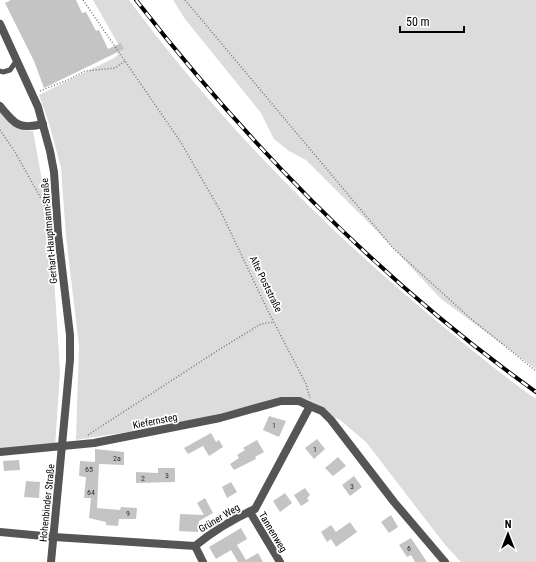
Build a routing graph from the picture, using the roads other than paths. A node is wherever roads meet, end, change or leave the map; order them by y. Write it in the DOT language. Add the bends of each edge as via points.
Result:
graph roads {
  1 [pos="0,24"];
  2 [pos="17,60"];
  3 [pos="0,71"];
  4 [pos="0,106"];
  5 [pos="43,124"];
  6 [pos="310,406"];
  7 [pos="63,446"];
  8 [pos="0,452"];
  9 [pos="250,512"];
  10 [pos="0,532"];
  11 [pos="54,537"];
  12 [pos="195,546"];
  13 [pos="51,562"];
  14 [pos="203,562"];
  15 [pos="280,562"];
  16 [pos="445,562"];
  1 -- 2 [label="street, Gerhart-Hauptmann-Straße"];
  2 -- 3 [label="lane" via="10,70"];
  2 -- 5 [label="street, Gerhart-Hauptmann-Straße"];
  4 -- 5 [label="street" via="22,127"];
  5 -- 7 [label="street, Gerhart-Hauptmann-Straße" via="54,172 70,335"];
  6 -- 7 [label="street, Kiefernsteg" via="299,401 281,401 220,418"];
  6 -- 9 [label="street, Grüner Weg" via="260,503"];
  6 -- 16 [label="street" via="322,411 331,420 394,502"];
  7 -- 8 [label="street, Kiefernsteg"];
  7 -- 11 [label="street, Hohenbinder Straße"];
  9 -- 12 [label="street, Grüner Weg" via="210,534"];
  9 -- 15 [label="street, Tannenweg"];
  10 -- 11 [label="street, Grüner Weg"];
  11 -- 12 [label="street, Grüner Weg"];
  11 -- 13 [label="street, Hohenbinder Straße"];
  12 -- 14 [label="street"];
}
